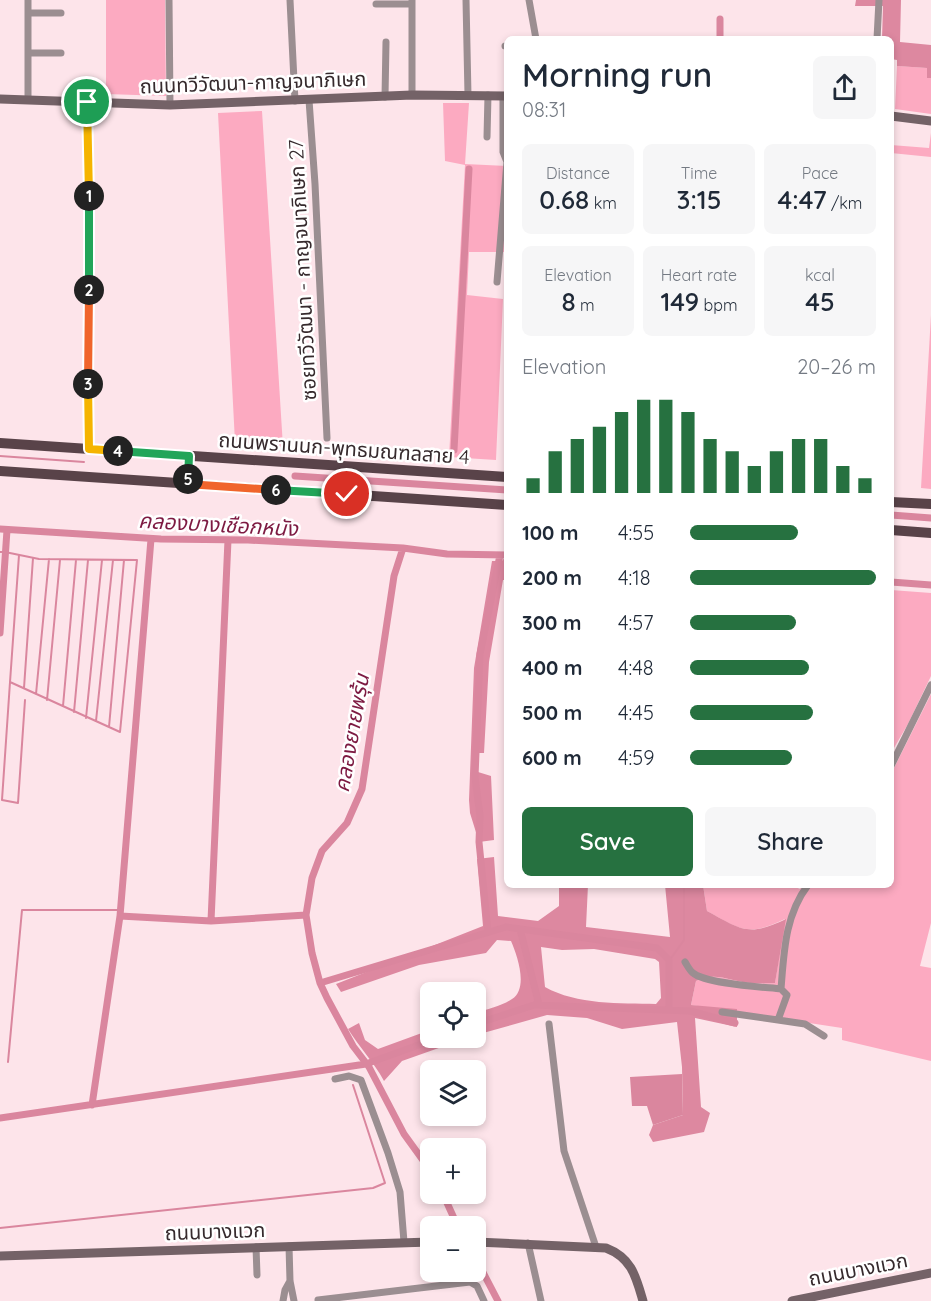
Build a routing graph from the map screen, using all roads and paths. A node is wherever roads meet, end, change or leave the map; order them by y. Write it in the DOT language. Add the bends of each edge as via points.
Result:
graph roads {
  1 [pos="28,0"];
  2 [pos="170,0"];
  3 [pos="290,0"];
  4 [pos="465,0"];
  5 [pos="529,0"];
  6 [pos="879,0"];
  7 [pos="412,2"];
  8 [pos="376,4"];
  9 [pos="28,13"];
  10 [pos="61,13"];
  11 [pos="535,36"];
  12 [pos="877,36"];
  13 [pos="386,42"];
  14 [pos="61,52"];
  15 [pos="28,53"];
  16 [pos="412,95"];
  17 [pos="468,95"];
  18 [pos="488,95"];
  19 [pos="504,96"];
  20 [pos="385,97"];
  21 [pos="0,99"];
  22 [pos="28,100"];
  23 [pos="309,100"];
  24 [pos="295,101"];
  25 [pos="87,102"];
  26 [pos="170,105"];
  27 [pos="894,116"];
  28 [pos="931,121"];
  29 [pos="504,124"];
  30 [pos="487,137"];
  31 [pos="504,154"];
  32 [pos="504,198"];
  33 [pos="497,282"];
  34 [pos="327,438"];
  35 [pos="0,443"];
  36 [pos="89,449"];
  37 [pos="189,456"];
  38 [pos="0,471"];
  39 [pos="504,477"];
  40 [pos="187,484"];
  41 [pos="894,502"];
  42 [pos="931,504"];
  43 [pos="504,505"];
  44 [pos="894,531"];
  45 [pos="931,533"];
  46 [pos="931,684"];
  47 [pos="894,760"];
  48 [pos="806,888"];
  49 [pos="685,962"];
  50 [pos="781,988"];
  51 [pos="722,1012"];
  52 [pos="778,1020"];
  53 [pos="549,1024"];
  54 [pos="824,1036"];
  55 [pos="335,1079"];
  56 [pos="404,1242"];
  57 [pos="420,1242"];
  58 [pos="486,1242"];
  59 [pos="528,1243"];
  60 [pos="289,1246"];
  61 [pos="256,1247"];
  62 [pos="596,1247"];
  63 [pos="0,1256"];
  64 [pos="931,1273"];
  65 [pos="257,1275"];
  66 [pos="290,1281"];
  67 [pos="336,1299"];
  68 [pos="318,1300"];
  69 [pos="284,1301"];
  70 [pos="294,1301"];
  71 [pos="484,1301"];
  72 [pos="541,1301"];
  73 [pos="643,1301"];
  74 [pos="792,1301"];
  1 -- 9 [label="street"];
  2 -- 26 [label="street"];
  3 -- 24 [label="street"];
  4 -- 17 [label="street"];
  5 -- 11 [label="street"];
  6 -- 12 [label="street"];
  7 -- 8 [label="street"];
  7 -- 16 [label="street"];
  9 -- 10 [label="street"];
  9 -- 15 [label="street"];
  13 -- 20 [label="street"];
  14 -- 15 [label="street"];
  15 -- 22 [label="street"];
  16 -- 17 [label="main road, ถนนทวีวัฒนา-กาญจนาภิเษก"];
  16 -- 20 [label="main road, ถนนทวีวัฒนา-กาญจนาภิเษก"];
  17 -- 18 [label="main road, ถนนทวีวัฒนา-กาญจนาภิเษก"];
  18 -- 19 [label="main road, ถนนทวีวัฒนา-กาญจนาภิเษก"];
  18 -- 30 [label="street"];
  20 -- 23 [label="main road, ถนนทวีวัฒนา-กาญจนาภิเษก"];
  21 -- 22 [label="main road, ถนนทวีวัฒนา-กาญจนาภิเษก"];
  22 -- 25 [label="main road, ถนนทวีวัฒนา-กาญจนาภิเษก"];
  23 -- 24 [label="main road, ถนนทวีวัฒนา-กาญจนาภิเษก"];
  23 -- 34 [label="street, ซอยทวีวัฒนา - กาญจนาภิเษก 27"];
  24 -- 26 [label="main road, ถนนทวีวัฒนา-กาญจนาภิเษก"];
  25 -- 26 [label="main road, ถนนทวีวัฒนา-กาญจนาภิเษก"];
  25 -- 36 [label="street"];
  27 -- 28 [label="main road"];
  29 -- 31 [label="street"];
  32 -- 33 [label="street"];
  35 -- 36 [label="main road, ถนนพรานนก-พุทธมณฑลสาย 4"];
  36 -- 37 [label="main road, ถนนพรานนก-พุทธมณฑลสาย 4"];
  37 -- 39 [label="main road, ถนนพรานนก-พุทธมณฑลสาย 4"];
  37 -- 40 [label="main road"];
  38 -- 40 [label="main road"];
  40 -- 43 [label="main road"];
  41 -- 42 [label="main road"];
  44 -- 45 [label="main road"];
  46 -- 47 [label="street"];
  48 -- 50 [label="street" via="788,927"];
  49 -- 50 [label="street" via="700,977"];
  50 -- 52 [label="street" via="787,995"];
  51 -- 52 [label="street"];
  52 -- 54 [label="street" via="805,1024"];
  53 -- 62 [label="street" via="564,1151"];
  55 -- 56 [label="street" via="349,1076 361,1080 400,1192"];
  56 -- 57 [label="main road, ถนนบางแวก"];
  56 -- 60 [label="main road, ถนนบางแวก"];
  58 -- 59 [label="main road"];
  59 -- 62 [label="main road"];
  59 -- 72 [label="street"];
  60 -- 61 [label="main road, ถนนบางแวก"];
  60 -- 66 [label="street"];
  61 -- 63 [label="main road, ถนนบางแวก"];
  61 -- 65 [label="street"];
  62 -- 73 [label="main road" via="617,1252 626,1259 633,1268"];
  64 -- 74 [label="main road, ถนนบางแวก"];
  66 -- 69 [label="street"];
  66 -- 70 [label="street"];
  67 -- 68 [label="street"];
  67 -- 71 [label="street" via="470,1282 477,1286"];
}
